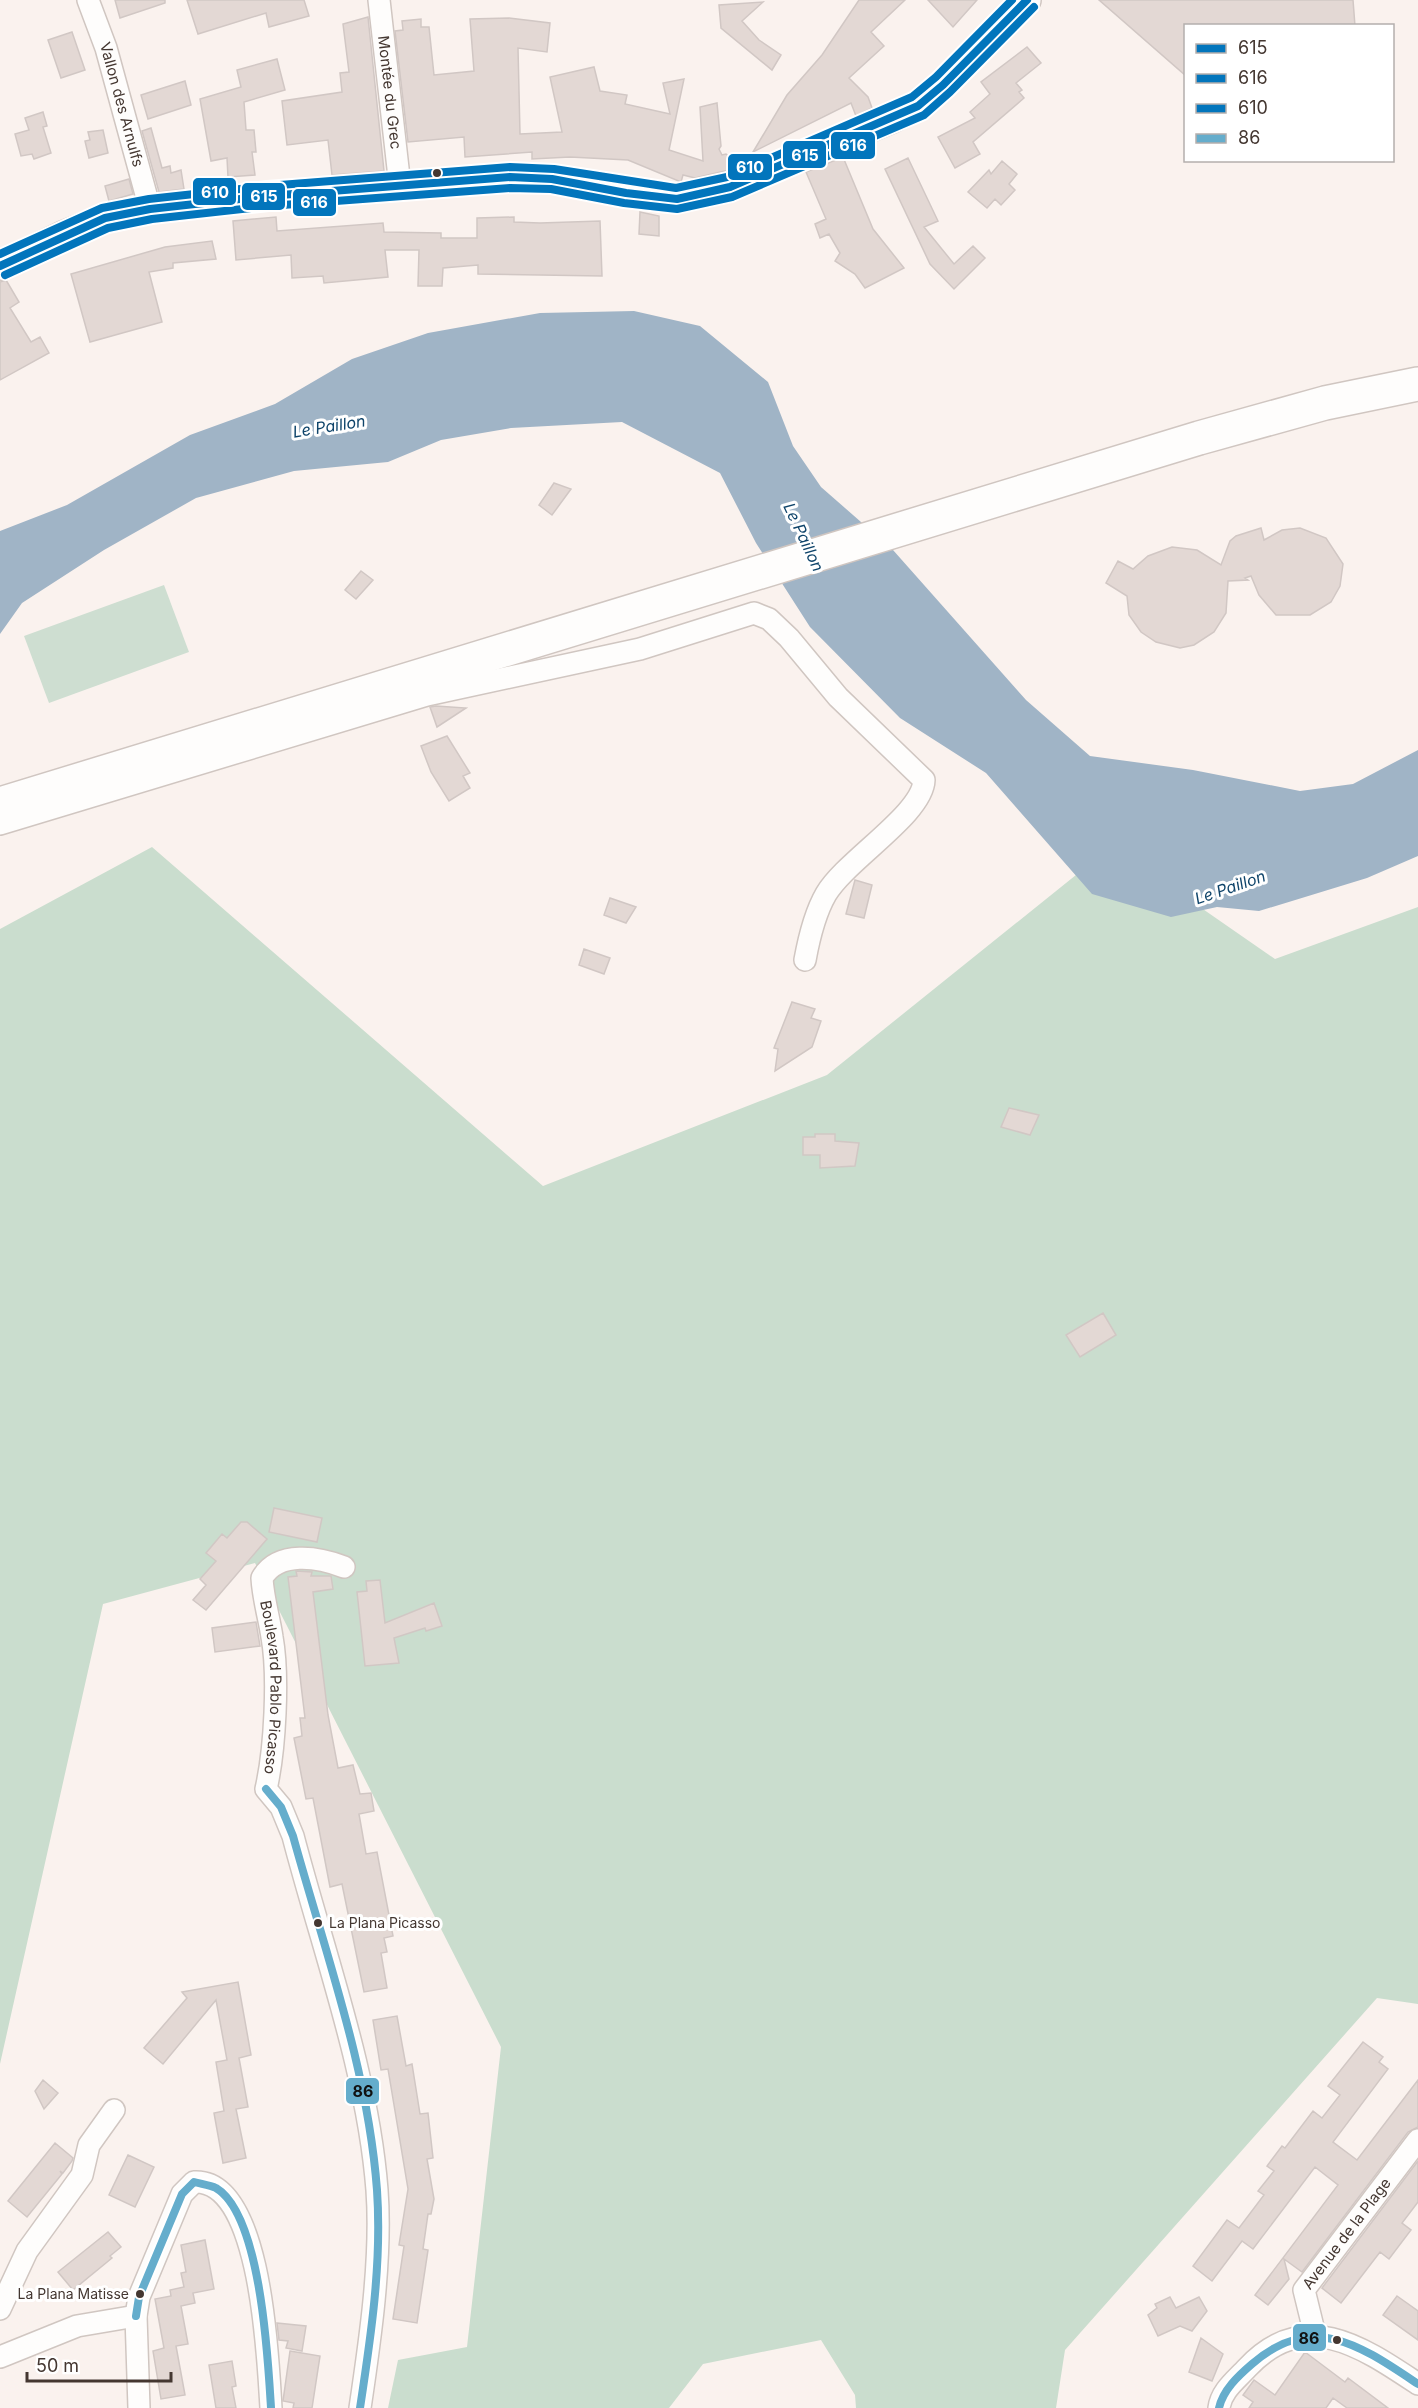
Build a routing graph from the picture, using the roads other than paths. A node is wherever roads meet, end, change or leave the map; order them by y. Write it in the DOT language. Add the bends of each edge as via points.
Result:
graph roads {
  1 [pos="88,0"];
  2 [pos="379,0"];
  3 [pos="1028,0"];
  4 [pos="400,186"];
  5 [pos="150,209"];
  6 [pos="0,266"];
  7 [pos="1418,373"];
  8 [pos="1418,384"];
  9 [pos="1198,433"];
  10 [pos="701,583"];
  11 [pos="0,791"];
  12 [pos="0,804"];
  13 [pos="0,824"];
  14 [pos="805,960"];
  15 [pos="344,1567"];
  16 [pos="114,2110"];
  17 [pos="1418,2140"];
  18 [pos="137,2306"];
  19 [pos="0,2309"];
  20 [pos="1316,2335"];
  21 [pos="0,2357"];
  22 [pos="1418,2384"];
  23 [pos="139,2408"];
  24 [pos="271,2408"];
  25 [pos="360,2408"];
  26 [pos="1219,2408"];
  1 -- 5 [label="street, Vallon des Arnulfs" via="117,87"];
  2 -- 4 [label="street, Montée du Grec"];
  3 -- 4 [label="street" via="918,106 705,195 651,197 552,179 510,177"];
  4 -- 5 [label="street"];
  5 -- 6 [label="street" via="105,218"];
  7 -- 9 [label="main road" via="1286,402"];
  8 -- 9 [label="main road"];
  9 -- 10 [label="main road"];
  10 -- 11 [label="main road"];
  10 -- 12 [label="main road"];
  13 -- 14 [label="street" via="428,695 640,649 754,613 769,620 789,638 838,697 924,780 920,797 848,866 826,894"];
  15 -- 25 [label="street, Boulevard Pablo Picasso" via="312,1558 288,1560 277,1562 262,1578 274,1667 272,1760 266,1789 281,1807 293,1836 356,2070 372,2150 377,2240"];
  16 -- 19 [label="street" via="89,2145 82,2175 27,2251"];
  17 -- 20 [label="street, Avenue de la Plage" via="1304,2290"];
  18 -- 21 [label="street"];
  18 -- 23 [label="street"];
  18 -- 24 [label="street" via="182,2194 194,2182 204,2181 215,2187 237,2212 255,2268 265,2318"];
  20 -- 22 [label="street" via="1357,2347"];
  20 -- 26 [label="street" via="1289,2338 1260,2354 1224,2392"];
}
